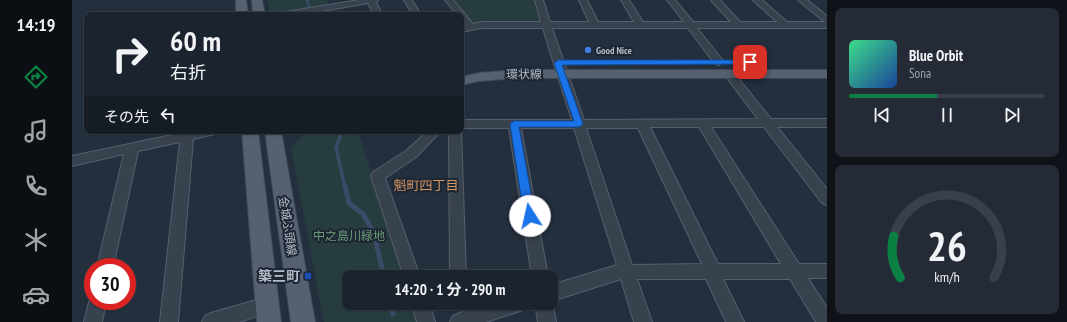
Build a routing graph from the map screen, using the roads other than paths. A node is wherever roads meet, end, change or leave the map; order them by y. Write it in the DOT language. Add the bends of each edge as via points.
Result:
graph roads {
  1 [pos="241,0"];
  2 [pos="257,0"];
  3 [pos="371,0"];
  4 [pos="374,0"];
  5 [pos="408,0"];
  6 [pos="449,0"];
  7 [pos="539,0"];
  8 [pos="583,0"];
  9 [pos="625,0"];
  10 [pos="671,0"];
  11 [pos="715,0"];
  12 [pos="757,0"];
  13 [pos="802,0"];
  14 [pos="329,8"];
  15 [pos="242,12"];
  16 [pos="259,12"];
  17 [pos="301,12"];
  18 [pos="377,12"];
  19 [pos="415,12"];
  20 [pos="459,12"];
  21 [pos="464,18"];
  22 [pos="827,20"];
  23 [pos="738,25"];
  24 [pos="785,25"];
  25 [pos="827,25"];
  26 [pos="547,26"];
  27 [pos="595,26"];
  28 [pos="641,26"];
  29 [pos="691,26"];
  30 [pos="472,27"];
  31 [pos="464,28"];
  32 [pos="720,62"];
  33 [pos="827,62"];
  34 [pos="560,68"];
  35 [pos="464,69"];
  36 [pos="729,74"];
  37 [pos="827,74"];
  38 [pos="464,81"];
  39 [pos="768,123"];
  40 [pos="827,123"];
  41 [pos="464,124"];
  42 [pos="514,124"];
  43 [pos="579,124"];
  44 [pos="642,124"];
  45 [pos="703,124"];
  46 [pos="197,134"];
  47 [pos="250,134"];
  48 [pos="273,134"];
  49 [pos="433,134"];
  50 [pos="455,134"];
  51 [pos="187,136"];
  52 [pos="132,148"];
  53 [pos="72,161"];
  54 [pos="827,199"];
  55 [pos="107,258"];
  56 [pos="410,270"];
  57 [pos="458,270"];
  58 [pos="539,270"];
  59 [pos="794,271"];
  60 [pos="827,271"];
  61 [pos="627,272"];
  62 [pos="713,272"];
  63 [pos="558,291"];
  64 [pos="95,310"];
  65 [pos="422,310"];
  66 [pos="486,310"];
  67 [pos="545,310"];
  68 [pos="268,313"];
  69 [pos="466,314"];
  70 [pos="93,322"];
  71 [pos="169,322"];
  72 [pos="211,322"];
  73 [pos="303,322"];
  74 [pos="426,322"];
  75 [pos="547,322"];
  76 [pos="643,322"];
  77 [pos="735,322"];
  78 [pos="826,322"];
  1 -- 15 [label="main road"];
  2 -- 16 [label="main road"];
  3 -- 4 [label="street"];
  3 -- 14 [label="street"];
  3 -- 18 [label="street"];
  5 -- 19 [label="street"];
  6 -- 20 [label="street"];
  7 -- 26 [label="street"];
  8 -- 27 [label="street"];
  9 -- 28 [label="street"];
  10 -- 29 [label="street"];
  11 -- 23 [label="street"];
  12 -- 24 [label="street"];
  13 -- 22 [label="street"];
  14 -- 17 [label="street"];
  21 -- 30 [label="street"];
  23 -- 24 [label="street"];
  23 -- 29 [label="street"];
  24 -- 25 [label="street"];
  26 -- 27 [label="street"];
  26 -- 30 [label="street"];
  26 -- 34 [label="street"];
  27 -- 28 [label="street"];
  28 -- 29 [label="street"];
  29 -- 32 [label="street"];
  30 -- 31 [label="street"];
  32 -- 33 [label="main road, 環状線"];
  32 -- 34 [label="main road, 環状線"];
  34 -- 35 [label="main road, 環状線" via="496,64"];
  34 -- 36 [label="main road, 環状線"];
  34 -- 38 [label="main road, 環状線"];
  34 -- 43 [label="street"];
  36 -- 37 [label="main road, 環状線"];
  36 -- 39 [label="street"];
  39 -- 40 [label="street"];
  39 -- 45 [label="street"];
  39 -- 54 [label="street"];
  41 -- 42 [label="street"];
  42 -- 43 [label="street"];
  42 -- 58 [label="street"];
  43 -- 44 [label="street"];
  43 -- 61 [label="street"];
  44 -- 45 [label="street"];
  44 -- 62 [label="street"];
  45 -- 59 [label="street"];
  46 -- 51 [label="street"];
  47 -- 68 [label="main road"];
  48 -- 73 [label="main road, 金城ふ頭線"];
  49 -- 56 [label="street" via="411,154 378,176"];
  50 -- 57 [label="street"];
  51 -- 52 [label="street"];
  51 -- 71 [label="street"];
  52 -- 53 [label="street"];
  52 -- 55 [label="street"];
  59 -- 60 [label="street"];
  59 -- 62 [label="street"];
  59 -- 78 [label="street"];
  61 -- 62 [label="street"];
  61 -- 63 [label="street" via="618,272"];
  61 -- 76 [label="street"];
  62 -- 77 [label="street"];
  64 -- 70 [label="street"];
  65 -- 74 [label="street"];
  66 -- 69 [label="street"];
  67 -- 75 [label="street"];
  68 -- 72 [label="street"];
}
